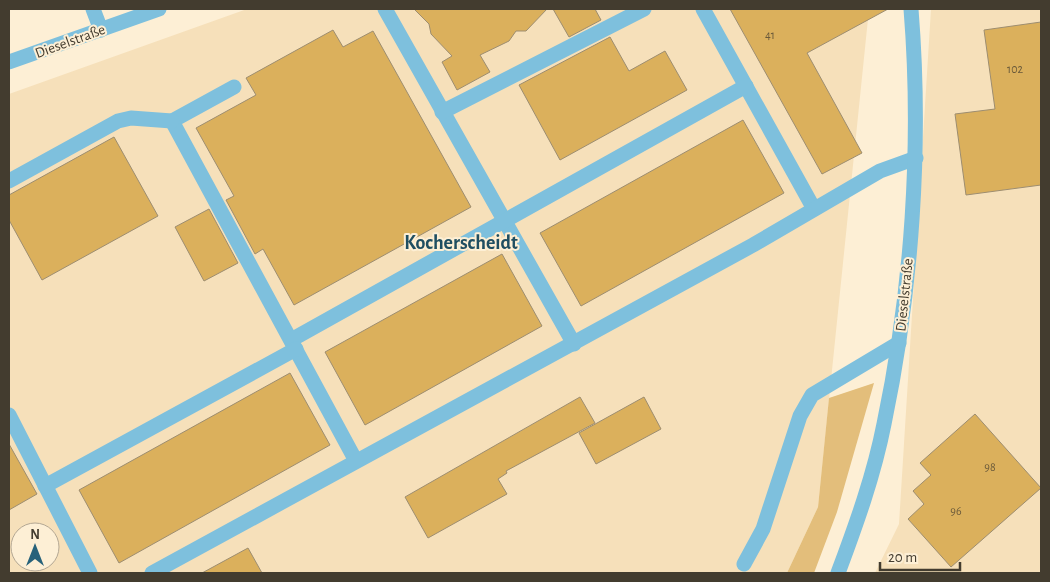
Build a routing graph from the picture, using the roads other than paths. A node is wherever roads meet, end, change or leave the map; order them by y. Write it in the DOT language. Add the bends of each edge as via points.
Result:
graph roads {
  1 [pos="93,9"];
  2 [pos="159,9"];
  3 [pos="385,9"];
  4 [pos="644,9"];
  5 [pos="703,9"];
  6 [pos="911,9"];
  7 [pos="101,30"];
  8 [pos="9,62"];
  9 [pos="746,86"];
  10 [pos="234,87"];
  11 [pos="442,112"];
  12 [pos="172,121"];
  13 [pos="916,158"];
  14 [pos="9,181"];
  15 [pos="814,209"];
  16 [pos="504,221"];
  17 [pos="899,343"];
  18 [pos="293,344"];
  19 [pos="574,344"];
  20 [pos="9,415"];
  21 [pos="356,461"];
  22 [pos="45,486"];
  23 [pos="744,564"];
  24 [pos="90,573"];
  25 [pos="152,573"];
  26 [pos="838,573"];
  1 -- 7 [label="street"];
  2 -- 7 [label="street, Dieselstraße"];
  3 -- 11 [label="street"];
  4 -- 11 [label="street"];
  5 -- 9 [label="street"];
  6 -- 13 [label="street, Dieselstraße"];
  7 -- 8 [label="street, Dieselstraße"];
  9 -- 15 [label="street"];
  9 -- 16 [label="street"];
  10 -- 12 [label="street"];
  11 -- 16 [label="street"];
  12 -- 14 [label="street" via="131,118 118,121"];
  12 -- 18 [label="street"];
  13 -- 15 [label="street" via="880,171"];
  13 -- 17 [label="street, Dieselstraße"];
  15 -- 19 [label="street"];
  16 -- 18 [label="street"];
  16 -- 19 [label="street"];
  17 -- 23 [label="street" via="812,395 800,416 762,528"];
  17 -- 26 [label="street, Dieselstraße" via="884,426 860,512"];
  18 -- 21 [label="street"];
  18 -- 22 [label="street"];
  19 -- 21 [label="street"];
  20 -- 22 [label="street"];
  21 -- 25 [label="street"];
  22 -- 24 [label="street"];
}
